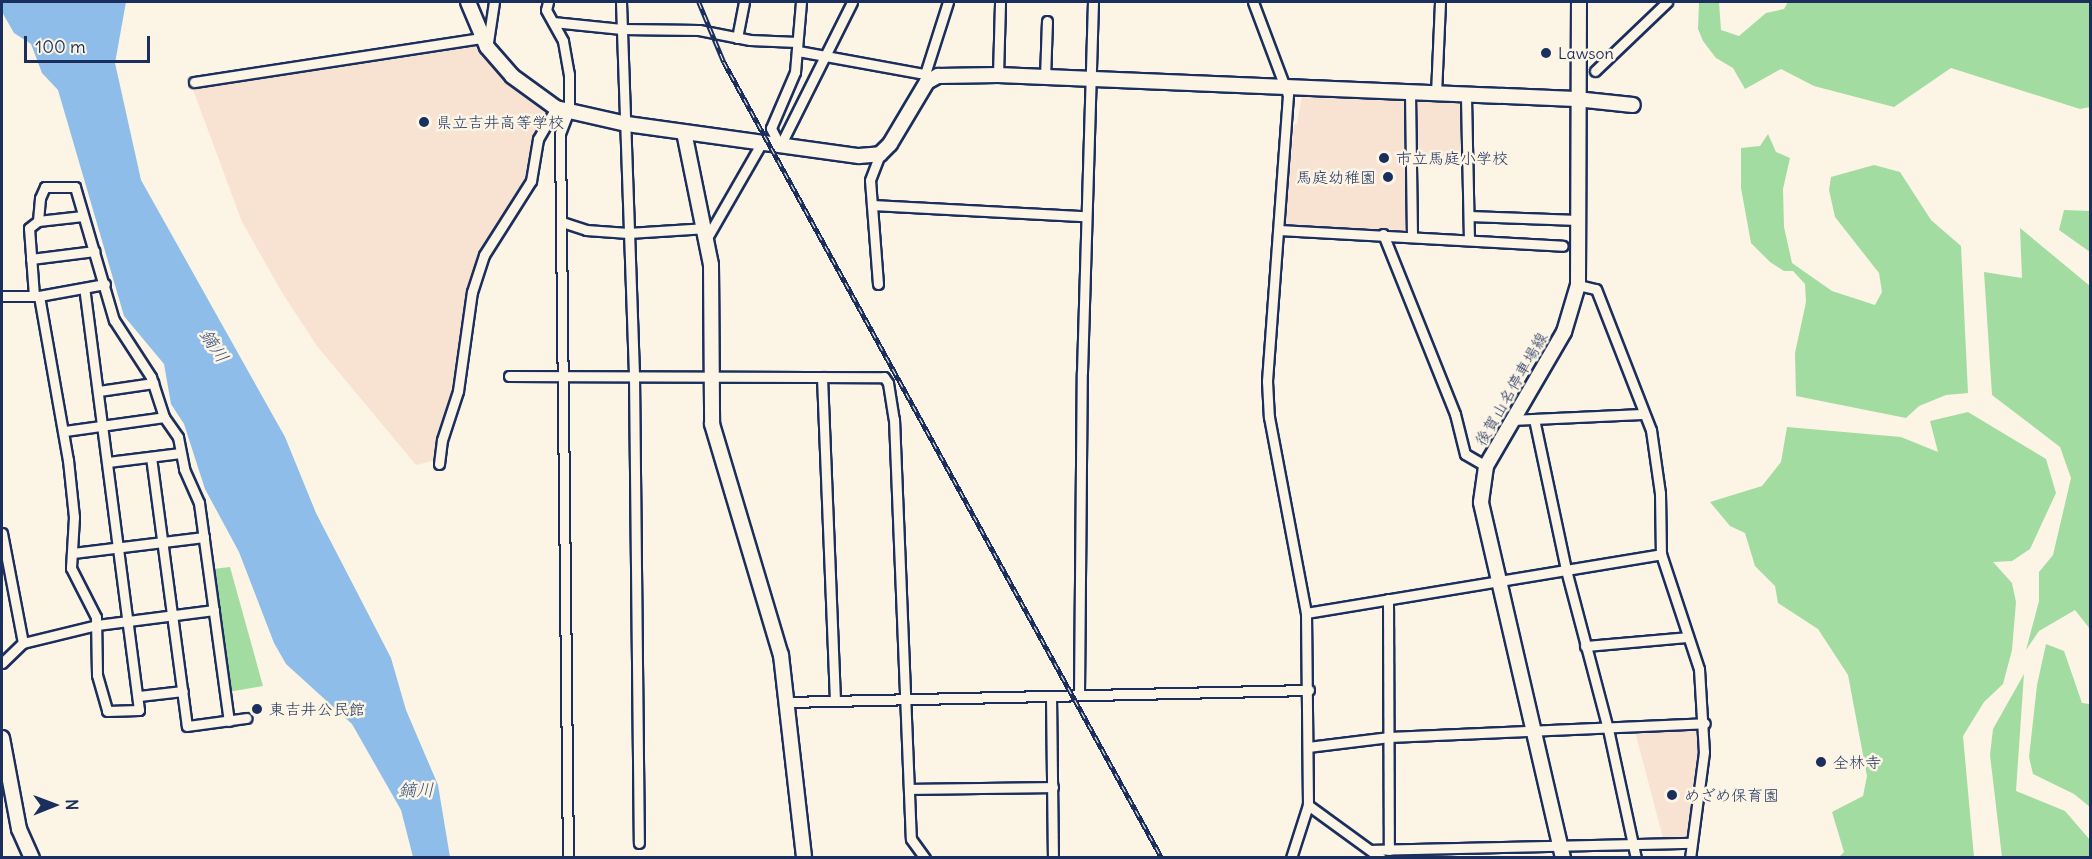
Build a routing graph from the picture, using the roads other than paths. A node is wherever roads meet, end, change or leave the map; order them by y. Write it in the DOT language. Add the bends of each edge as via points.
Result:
graph roads {
  1 [pos="468,2"];
  2 [pos="494,2"];
  3 [pos="548,2"];
  4 [pos="621,2"];
  5 [pos="744,2"];
  6 [pos="801,2"];
  7 [pos="852,2"];
  8 [pos="948,2"];
  9 [pos="1000,2"];
  10 [pos="1093,2"];
  11 [pos="1253,2"];
  12 [pos="1440,2"];
  13 [pos="1579,2"];
  14 [pos="1667,2"];
  15 [pos="1047,21"];
  16 [pos="553,22"];
  17 [pos="622,29"];
  18 [pos="738,38"];
  19 [pos="485,43"];
  20 [pos="797,46"];
  21 [pos="822,56"];
  22 [pos="1595,71"];
  23 [pos="998,75"];
  24 [pos="926,78"];
  25 [pos="1045,78"];
  26 [pos="1091,80"];
  27 [pos="194,82"];
  28 [pos="1287,88"];
  29 [pos="1410,93"];
  30 [pos="1436,94"];
  31 [pos="1466,97"];
  32 [pos="1576,99"];
  33 [pos="1633,105"];
  34 [pos="562,109"];
  35 [pos="627,124"];
  36 [pos="684,132"];
  37 [pos="761,144"];
  38 [pos="780,146"];
  39 [pos="880,154"];
  40 [pos="872,206"];
  41 [pos="83,216"];
  42 [pos="1086,216"];
  43 [pos="1469,216"];
  44 [pos="1578,220"];
  45 [pos="38,221"];
  46 [pos="562,222"];
  47 [pos="1279,230"];
  48 [pos="707,232"];
  49 [pos="628,233"];
  50 [pos="1383,234"];
  51 [pos="1412,236"];
  52 [pos="1469,240"];
  53 [pos="1563,246"];
  54 [pos="95,251"];
  55 [pos="31,259"];
  56 [pos="105,284"];
  57 [pos="878,284"];
  58 [pos="1578,285"];
  59 [pos="84,289"];
  60 [pos="2,296"];
  61 [pos="36,296"];
  62 [pos="509,376"];
  63 [pos="564,376"];
  64 [pos="634,376"];
  65 [pos="710,376"];
  66 [pos="822,377"];
  67 [pos="153,383"];
  68 [pos="99,391"];
  69 [pos="1642,414"];
  70 [pos="164,417"];
  71 [pos="1534,419"];
  72 [pos="1511,420"];
  73 [pos="103,426"];
  74 [pos="65,432"];
  75 [pos="180,453"];
  76 [pos="151,457"];
  77 [pos="108,462"];
  78 [pos="439,464"];
  79 [pos="1486,466"];
  80 [pos="2,533"];
  81 [pos="204,537"];
  82 [pos="163,542"];
  83 [pos="119,548"];
  84 [pos="73,554"];
  85 [pos="1660,554"];
  86 [pos="1566,570"];
  87 [pos="1498,583"];
  88 [pos="1388,599"];
  89 [pos="214,610"];
  90 [pos="1306,613"];
  91 [pos="172,615"];
  92 [pos="129,621"];
  93 [pos="97,625"];
  94 [pos="1688,637"];
  95 [pos="23,643"];
  96 [pos="1585,646"];
  97 [pos="2,663"];
  98 [pos="1309,690"];
  99 [pos="183,691"];
  100 [pos="1079,694"];
  101 [pos="139,696"];
  102 [pos="1051,696"];
  103 [pos="907,698"];
  104 [pos="835,700"];
  105 [pos="787,702"];
  106 [pos="246,718"];
  107 [pos="229,721"];
  108 [pos="1705,723"];
  109 [pos="1608,729"];
  110 [pos="1536,734"];
  111 [pos="1389,737"];
  112 [pos="2,738"];
  113 [pos="1308,747"];
  114 [pos="1053,787"];
  115 [pos="909,789"];
  116 [pos="1308,805"];
  117 [pos="639,843"];
  118 [pos="1689,843"];
  119 [pos="1636,845"];
  120 [pos="1372,850"];
  121 [pos="1389,850"];
  122 [pos="1563,853"];
  123 [pos="32,858"];
  124 [pos="568,858"];
  125 [pos="804,858"];
  126 [pos="925,858"];
  127 [pos="1053,858"];
  128 [pos="1291,858"];
  129 [pos="1381,858"];
  130 [pos="1636,858"];
  131 [pos="1690,858"];
  1 -- 19 [label="street"];
  2 -- 19 [label="street"];
  3 -- 16 [label="street" via="546,10"];
  4 -- 17 [label="street"];
  5 -- 18 [label="street"];
  6 -- 20 [label="street"];
  7 -- 21 [label="street"];
  8 -- 24 [label="street"];
  9 -- 23 [label="street"];
  10 -- 26 [label="street"];
  11 -- 28 [label="street"];
  12 -- 30 [label="street"];
  13 -- 32 [label="street, 後賀山名停車場線"];
  14 -- 22 [label="street"];
  15 -- 25 [label="street"];
  16 -- 17 [label="street"];
  16 -- 34 [label="street" via="563,41 569,69"];
  17 -- 18 [label="street" via="699,30"];
  17 -- 35 [label="street"];
  18 -- 20 [label="street"];
  19 -- 27 [label="street"];
  19 -- 34 [label="street" via="520,83"];
  20 -- 21 [label="street"];
  20 -- 38 [label="street" via="795,72 771,128"];
  21 -- 24 [label="street"];
  21 -- 38 [label="street"];
  23 -- 24 [label="street"];
  23 -- 25 [label="street"];
  24 -- 39 [label="street"];
  25 -- 26 [label="street"];
  26 -- 28 [label="street"];
  26 -- 42 [label="street"];
  28 -- 29 [label="street"];
  28 -- 47 [label="street"];
  29 -- 30 [label="street"];
  29 -- 51 [label="street"];
  30 -- 31 [label="street"];
  31 -- 32 [label="street"];
  31 -- 43 [label="street"];
  32 -- 33 [label="street"];
  32 -- 44 [label="street, 後賀山名停車場線"];
  34 -- 35 [label="street"];
  34 -- 46 [label="street"];
  34 -- 78 [label="street" via="538,139 531,181 484,255 472,292 458,392 442,440"];
  35 -- 36 [label="street"];
  35 -- 49 [label="street"];
  36 -- 37 [label="street"];
  36 -- 48 [label="street"];
  37 -- 38 [label="street"];
  37 -- 48 [label="street"];
  38 -- 39 [label="street" via="859,156"];
  39 -- 40 [label="street" via="870,180"];
  40 -- 42 [label="street"];
  40 -- 57 [label="street"];
  41 -- 45 [label="street"];
  41 -- 45 [label="street" via="75,187 45,187"];
  41 -- 54 [label="street"];
  42 -- 100 [label="street"];
  43 -- 44 [label="street"];
  43 -- 52 [label="street"];
  44 -- 58 [label="street, 後賀山名停車場線"];
  45 -- 55 [label="street" via="29,228"];
  46 -- 49 [label="street" via="586,230"];
  46 -- 63 [label="street"];
  47 -- 50 [label="street"];
  47 -- 90 [label="street" via="1267,397"];
  48 -- 49 [label="street"];
  48 -- 65 [label="street"];
  49 -- 64 [label="street"];
  50 -- 51 [label="street"];
  50 -- 79 [label="street" via="1455,414 1465,454"];
  51 -- 52 [label="street"];
  52 -- 53 [label="street"];
  54 -- 55 [label="street"];
  54 -- 56 [label="street"];
  55 -- 61 [label="street"];
  56 -- 59 [label="street"];
  56 -- 67 [label="street" via="114,320"];
  58 -- 69 [label="street" via="1596,289"];
  58 -- 72 [label="street, 後賀山名停車場線" via="1564,332"];
  59 -- 61 [label="street"];
  59 -- 68 [label="street"];
  60 -- 61 [label="street"];
  61 -- 74 [label="street"];
  62 -- 63 [label="street"];
  63 -- 64 [label="street"];
  63 -- 124 [label="street"];
  64 -- 65 [label="street"];
  64 -- 117 [label="street"];
  65 -- 66 [label="street"];
  65 -- 105 [label="street" via="715,436 774,627"];
  66 -- 103 [label="street" via="884,377 888,383 894,419"];
  66 -- 104 [label="street"];
  67 -- 68 [label="street"];
  67 -- 70 [label="street"];
  68 -- 73 [label="street"];
  69 -- 71 [label="street"];
  69 -- 85 [label="street" via="1653,441"];
  70 -- 73 [label="street"];
  70 -- 75 [label="street" via="178,437"];
  71 -- 72 [label="street"];
  71 -- 86 [label="street"];
  72 -- 79 [label="street, 後賀山名停車場線"];
  73 -- 74 [label="street"];
  73 -- 77 [label="street"];
  74 -- 84 [label="street" via="74,518"];
  75 -- 76 [label="street"];
  75 -- 81 [label="street" via="199,503"];
  76 -- 77 [label="street"];
  76 -- 82 [label="street"];
  77 -- 83 [label="street"];
  79 -- 87 [label="street, 後賀山名停車場線" via="1481,502"];
  80 -- 95 [label="street"];
  81 -- 82 [label="street"];
  81 -- 89 [label="street"];
  82 -- 83 [label="street"];
  82 -- 91 [label="street"];
  83 -- 84 [label="street"];
  83 -- 92 [label="street"];
  84 -- 93 [label="street" via="71,568 92,603"];
  85 -- 86 [label="street"];
  85 -- 94 [label="street"];
  86 -- 87 [label="street"];
  86 -- 96 [label="street"];
  87 -- 88 [label="street"];
  87 -- 110 [label="street, 後賀山名停車場線"];
  88 -- 90 [label="street"];
  88 -- 111 [label="street"];
  89 -- 91 [label="street"];
  89 -- 107 [label="street"];
  90 -- 98 [label="street"];
  91 -- 92 [label="street"];
  91 -- 99 [label="street"];
  92 -- 93 [label="street"];
  92 -- 101 [label="street"];
  93 -- 95 [label="street"];
  93 -- 101 [label="street" via="97,675 107,711 139,710"];
  94 -- 96 [label="street"];
  94 -- 108 [label="street" via="1699,669"];
  95 -- 97 [label="street"];
  96 -- 109 [label="street"];
  98 -- 100 [label="street"];
  98 -- 113 [label="street"];
  99 -- 101 [label="street"];
  99 -- 107 [label="street" via="187,726"];
  100 -- 102 [label="street"];
  102 -- 103 [label="street"];
  102 -- 114 [label="street"];
  103 -- 104 [label="street"];
  103 -- 115 [label="street"];
  104 -- 105 [label="street"];
  105 -- 125 [label="street"];
  106 -- 107 [label="street"];
  108 -- 109 [label="street"];
  108 -- 118 [label="street"];
  109 -- 110 [label="street"];
  109 -- 119 [label="street"];
  110 -- 111 [label="street"];
  110 -- 122 [label="street, 後賀山名停車場線"];
  111 -- 113 [label="street"];
  111 -- 121 [label="street"];
  112 -- 123 [label="street" via="15,816"];
  113 -- 116 [label="street"];
  114 -- 115 [label="street"];
  114 -- 127 [label="street"];
  115 -- 126 [label="street" via="911,839"];
  116 -- 120 [label="street"];
  116 -- 128 [label="street"];
  118 -- 119 [label="street"];
  118 -- 131 [label="street"];
  119 -- 122 [label="street"];
  119 -- 130 [label="street"];
  120 -- 121 [label="street"];
  120 -- 129 [label="street"];
  121 -- 122 [label="street"];
}
